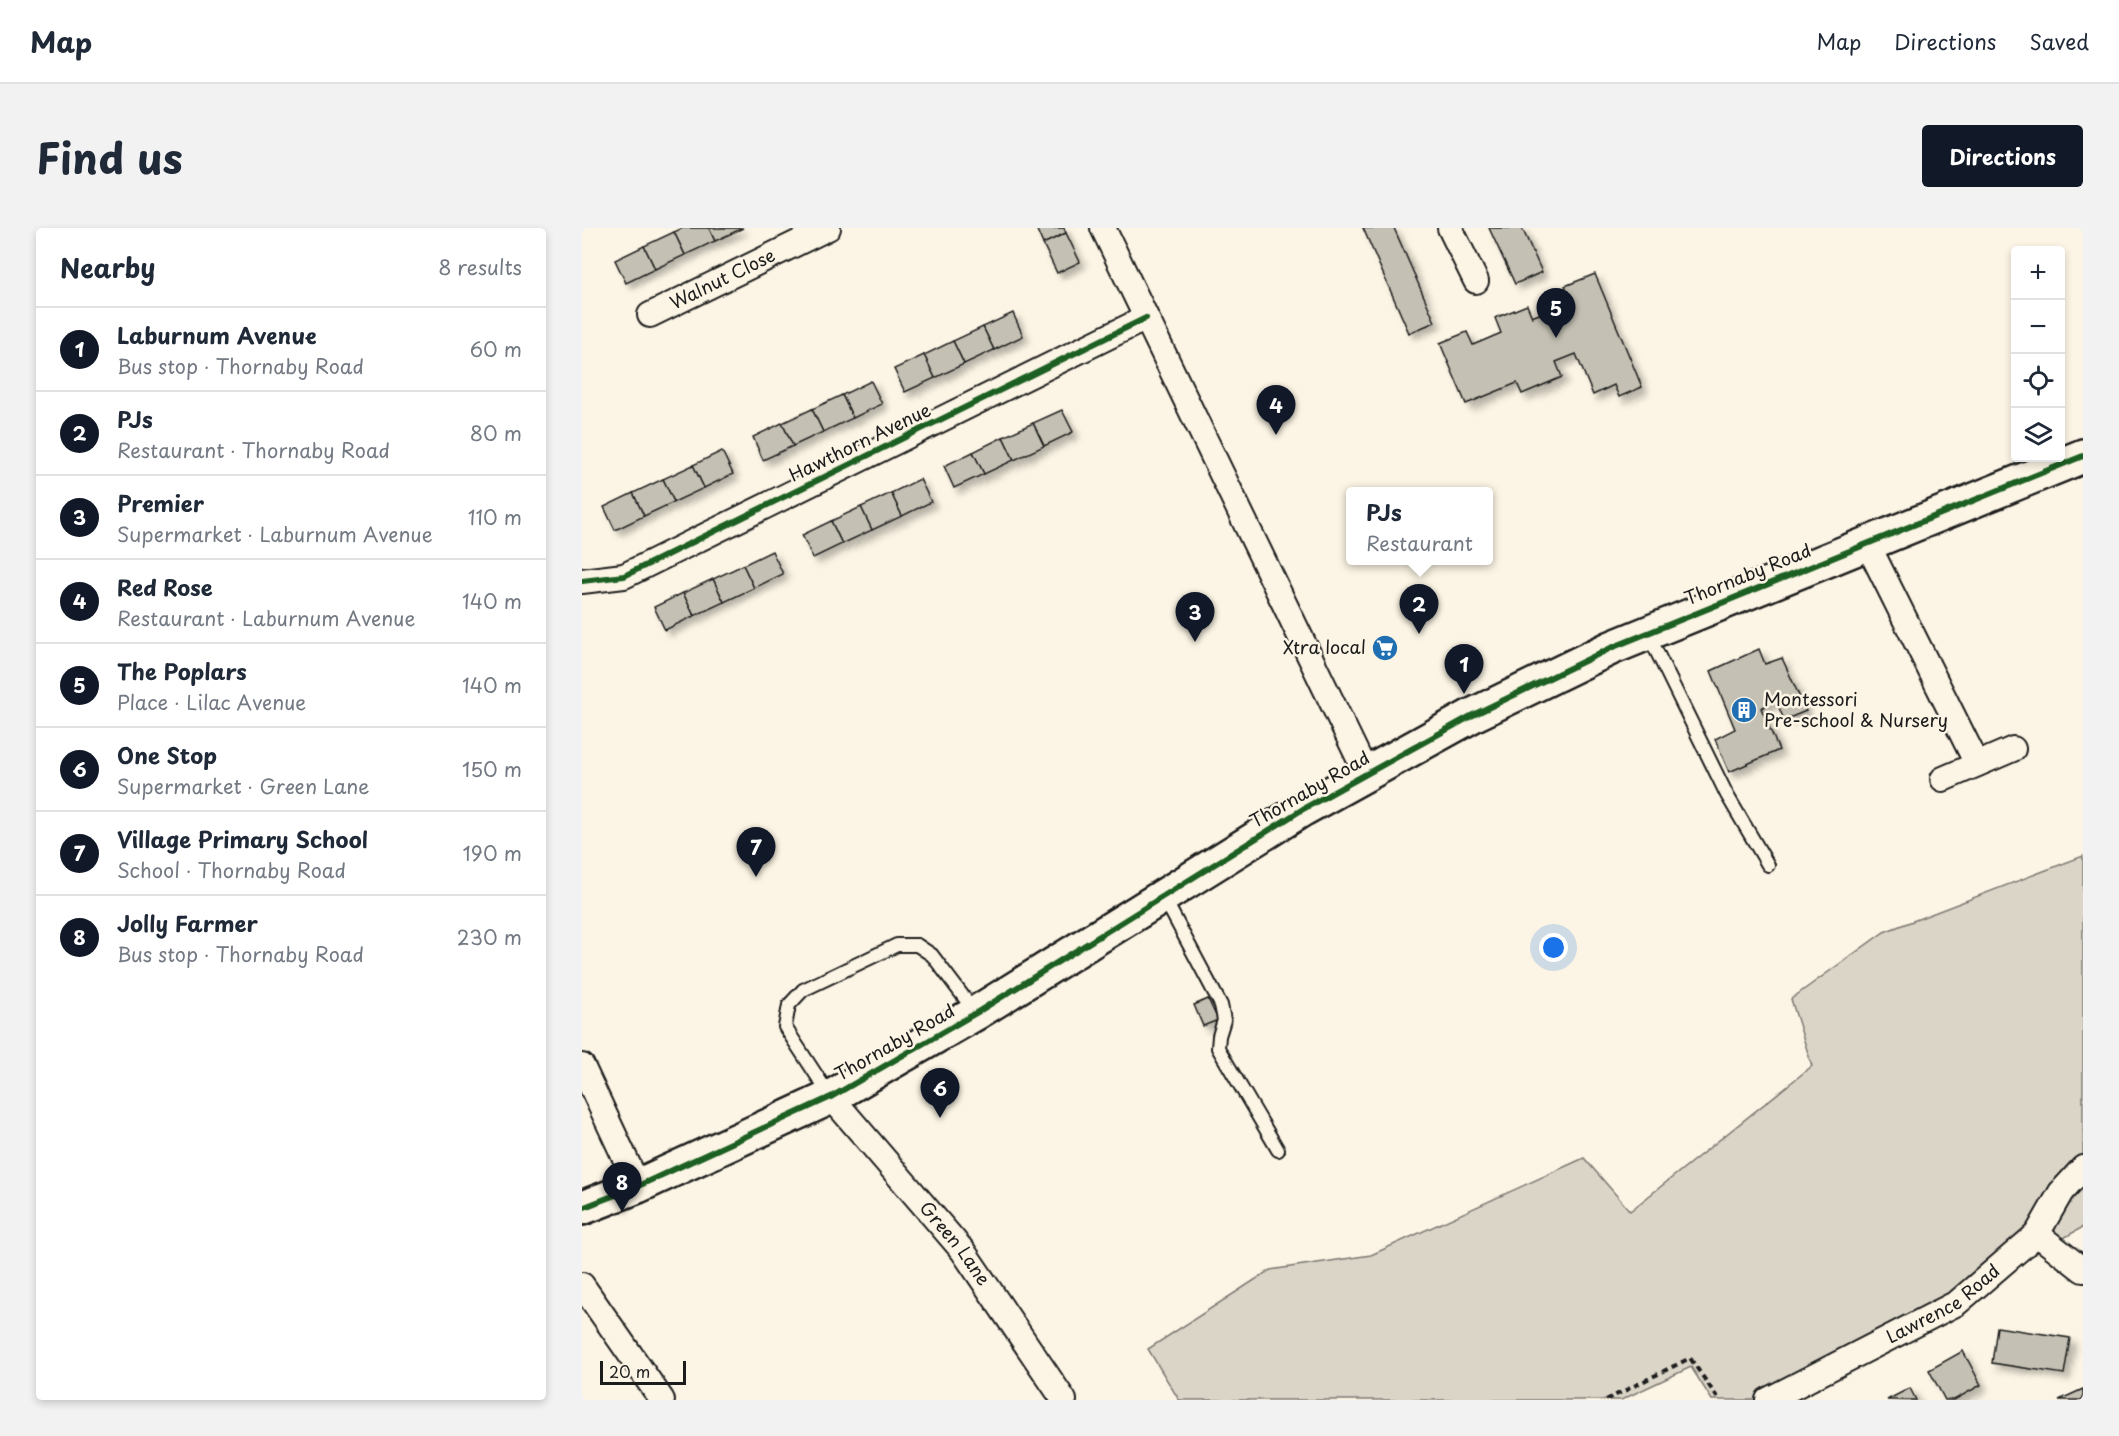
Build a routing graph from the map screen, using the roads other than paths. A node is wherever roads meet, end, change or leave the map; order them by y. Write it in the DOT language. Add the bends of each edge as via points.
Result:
graph roads {
  1 [pos="828,228"];
  2 [pos="1103,228"];
  3 [pos="1450,228"];
  4 [pos="1476,281"];
  5 [pos="650,315"];
  6 [pos="1146,318"];
  7 [pos="2083,456"];
  8 [pos="1867,543"];
  9 [pos="582,581"];
  10 [pos="1648,633"];
  11 [pos="2013,749"];
  12 [pos="1977,764"];
  13 [pos="1367,775"];
  14 [pos="1944,779"];
  15 [pos="1768,865"];
  16 [pos="1162,895"];
  17 [pos="976,1013"];
  18 [pos="582,1066"];
  19 [pos="831,1097"];
  20 [pos="1278,1150"];
  21 [pos="2083,1168"];
  22 [pos="638,1186"];
  23 [pos="582,1208"];
  24 [pos="2037,1234"];
  25 [pos="2083,1270"];
  26 [pos="582,1285"];
  27 [pos="662,1400"];
  28 [pos="1064,1400"];
  29 [pos="1768,1400"];
  1 -- 5 [label="street, Walnut Close"];
  2 -- 6 [label="street"];
  3 -- 4 [label="street"];
  6 -- 9 [label="street, Hawthorn Avenue" via="624,576"];
  6 -- 13 [label="street"];
  7 -- 8 [label="street, Thornaby Road"];
  8 -- 10 [label="street, Thornaby Road"];
  8 -- 12 [label="street"];
  10 -- 13 [label="street, Thornaby Road" via="1473,715"];
  10 -- 15 [label="lane" via="1726,795"];
  11 -- 12 [label="street"];
  12 -- 14 [label="street"];
  13 -- 16 [label="street, Thornaby Road"];
  16 -- 17 [label="street, Thornaby Road"];
  16 -- 20 [label="lane" via="1221,1005 1224,1020 1218,1048"];
  17 -- 19 [label="street, Thornaby Road"];
  17 -- 19 [label="lane" via="932,955 917,945 897,945 803,990 789,1005 785,1027"];
  18 -- 22 [label="street"];
  19 -- 22 [label="street, Thornaby Road"];
  19 -- 28 [label="street, Green Lane" via="963,1251"];
  21 -- 24 [label="street, Lawrence Road" via="2061,1192"];
  22 -- 23 [label="street, Thornaby Road"];
  24 -- 25 [label="street"];
  24 -- 29 [label="street, Lawrence Road" via="1958,1303"];
  26 -- 27 [label="street"];
}
